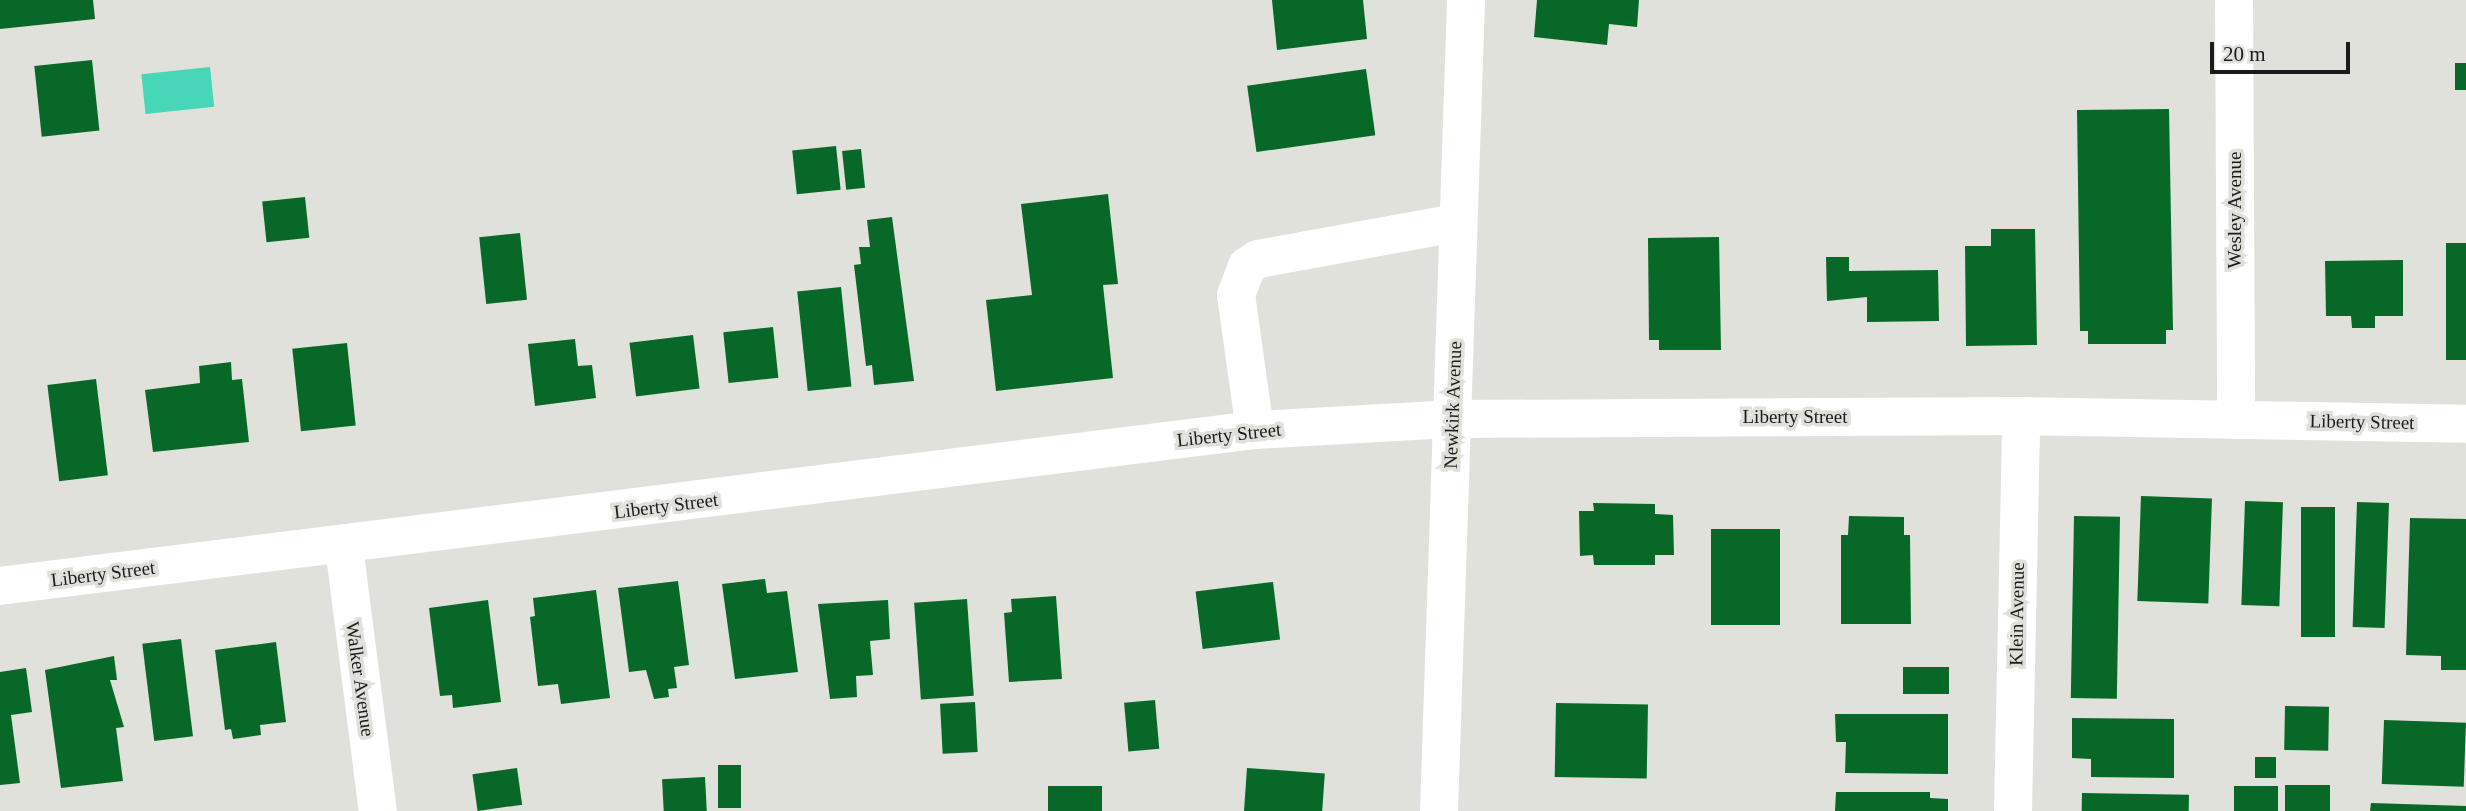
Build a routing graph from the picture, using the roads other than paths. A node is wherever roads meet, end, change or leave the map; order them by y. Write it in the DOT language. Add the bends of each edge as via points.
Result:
graph roads {
  1 [pos="1466,0"];
  2 [pos="2234,0"];
  3 [pos="1456,223"];
  4 [pos="2021,416"];
  5 [pos="1454,419"];
  6 [pos="2236,420"];
  7 [pos="2466,425"];
  8 [pos="1255,430"];
  9 [pos="344,547"];
  10 [pos="0,586"];
  11 [pos="378,811"];
  12 [pos="1439,811"];
  13 [pos="2013,811"];
  1 -- 3 [label="street, Newkirk Avenue"];
  2 -- 6 [label="street, Wesley Avenue"];
  3 -- 5 [label="street, Newkirk Avenue"];
  3 -- 8 [label="street" via="1258,259 1247,266 1236,295"];
  4 -- 5 [label="street, Liberty Street"];
  4 -- 6 [label="street, Liberty Street"];
  4 -- 13 [label="street, Klein Avenue"];
  5 -- 8 [label="street, Liberty Street"];
  5 -- 12 [label="street, Newkirk Avenue"];
  6 -- 7 [label="street, Liberty Street"];
  8 -- 9 [label="street, Liberty Street"];
  9 -- 10 [label="street, Liberty Street"];
  9 -- 11 [label="street, Walker Avenue"];
}
